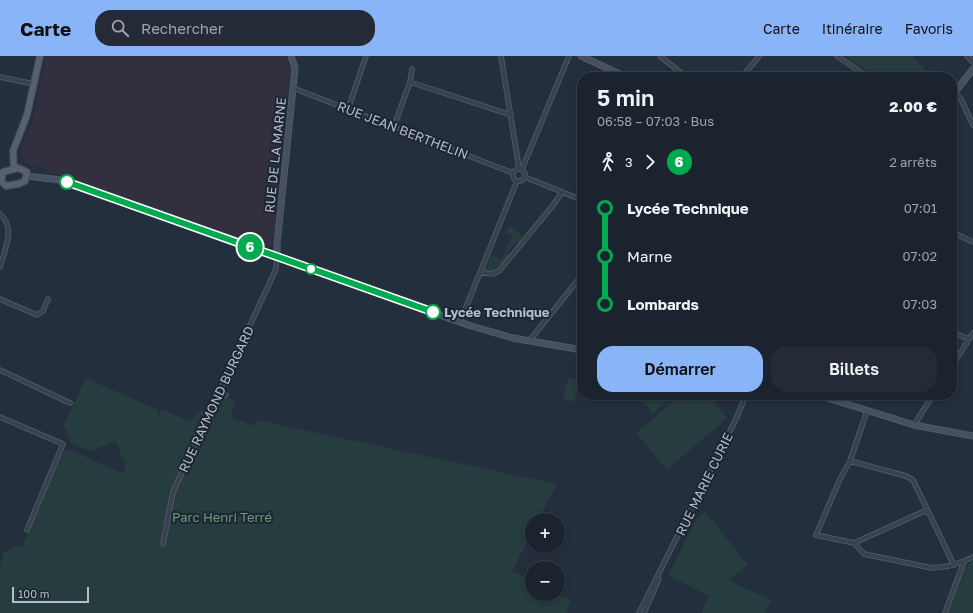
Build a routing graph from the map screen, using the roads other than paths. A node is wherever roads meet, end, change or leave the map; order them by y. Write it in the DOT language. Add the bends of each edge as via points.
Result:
graph roads {
  1 [pos="40,56"];
  2 [pos="292,56"];
  3 [pos="366,56"];
  4 [pos="501,56"];
  5 [pos="569,56"];
  6 [pos="581,56"];
  7 [pos="660,56"];
  8 [pos="759,56"];
  9 [pos="837,56"];
  10 [pos="967,56"];
  11 [pos="973,62"];
  12 [pos="412,69"];
  13 [pos="973,69"];
  14 [pos="612,72"];
  15 [pos="680,72"];
  16 [pos="747,72"];
  17 [pos="861,72"];
  18 [pos="0,77"];
  19 [pos="410,82"];
  20 [pos="34,84"];
  21 [pos="293,88"];
  22 [pos="957,90"];
  23 [pos="957,97"];
  24 [pos="348,109"];
  25 [pos="511,115"];
  26 [pos="972,122"];
  27 [pos="394,126"];
  28 [pos="14,169"];
  29 [pos="521,169"];
  30 [pos="513,173"];
  31 [pos="0,176"];
  32 [pos="27,176"];
  33 [pos="525,177"];
  34 [pos="517,181"];
  35 [pos="2,186"];
  36 [pos="562,192"];
  37 [pos="577,198"];
  38 [pos="0,214"];
  39 [pos="957,234"];
  40 [pos="973,242"];
  41 [pos="277,256"];
  42 [pos="0,267"];
  43 [pos="480,272"];
  44 [pos="577,281"];
  45 [pos="0,299"];
  46 [pos="48,299"];
  47 [pos="460,322"];
  48 [pos="973,333"];
  49 [pos="957,334"];
  50 [pos="969,339"];
  51 [pos="530,340"];
  52 [pos="577,349"];
  53 [pos="957,358"];
  54 [pos="0,370"];
  55 [pos="219,392"];
  56 [pos="226,395"];
  57 [pos="744,400"];
  58 [pos="833,400"];
  59 [pos="930,400"];
  60 [pos="70,403"];
  61 [pos="867,411"];
  62 [pos="0,417"];
  63 [pos="914,425"];
  64 [pos="973,436"];
  65 [pos="850,461"];
  66 [pos="927,510"];
  67 [pos="26,530"];
  68 [pos="854,543"];
  69 [pos="163,544"];
  70 [pos="973,557"];
  71 [pos="964,561"];
  72 [pos="954,565"];
  73 [pos="660,573"];
  74 [pos="639,613"];
  75 [pos="644,613"];
  76 [pos="945,613"];
  1 -- 20 [label="main road"];
  2 -- 21 [label="street, RUE DE LA MARNE"];
  3 -- 24 [label="street"];
  4 -- 25 [label="street"];
  5 -- 29 [label="street"];
  6 -- 14 [label="street"];
  7 -- 15 [label="street"];
  8 -- 16 [label="street"];
  9 -- 17 [label="street"];
  10 -- 11 [label="street"];
  12 -- 19 [label="street"];
  13 -- 22 [label="street"];
  18 -- 20 [label="street"];
  19 -- 25 [label="street"];
  19 -- 27 [label="street"];
  20 -- 28 [label="main road" via="27,115 13,151"];
  21 -- 24 [label="street, RUE JEAN BERTHELIN"];
  21 -- 41 [label="street, RUE DE LA MARNE"];
  23 -- 26 [label="street" via="961,99"];
  24 -- 27 [label="street, RUE JEAN BERTHELIN"];
  25 -- 29 [label="street"];
  27 -- 30 [label="street, RUE JEAN BERTHELIN"];
  28 -- 31 [label="main road" via="4,171"];
  28 -- 32 [label="main road" via="24,170"];
  29 -- 30 [label="street"];
  29 -- 33 [label="street" via="525,172"];
  30 -- 34 [label="street"];
  31 -- 35 [label="main road"];
  32 -- 35 [label="main road" via="23,183"];
  32 -- 41 [label="street" via="61,180"];
  33 -- 34 [label="street"];
  33 -- 36 [label="street"];
  34 -- 43 [label="street"];
  36 -- 37 [label="street"];
  36 -- 43 [label="street" via="499,271 492,274"];
  38 -- 42 [label="street" via="7,221 9,229"];
  39 -- 40 [label="street"];
  41 -- 47 [label="street"];
  41 -- 55 [label="street, RUE RAYMOND BURGARD" via="276,269"];
  43 -- 47 [label="street"];
  44 -- 51 [label="street"];
  45 -- 46 [label="street" via="37,315 43,311"];
  47 -- 51 [label="street" via="513,338"];
  48 -- 50 [label="street"];
  49 -- 50 [label="street"];
  50 -- 53 [label="street"];
  51 -- 52 [label="street"];
  54 -- 60 [label="street"];
  55 -- 56 [label="street"];
  55 -- 69 [label="street, RUE RAYMOND BURGARD" via="173,492"];
  57 -- 73 [label="street, RUE MARIE CURIE"];
  58 -- 61 [label="street"];
  59 -- 63 [label="street"];
  61 -- 63 [label="street"];
  61 -- 65 [label="street"];
  62 -- 67 [label="street" via="63,444"];
  63 -- 64 [label="street"];
  65 -- 66 [label="street" via="913,480"];
  65 -- 68 [label="street" via="816,535"];
  66 -- 68 [label="street"];
  66 -- 72 [label="street"];
  68 -- 72 [label="street" via="864,554 932,568"];
  70 -- 71 [label="street"];
  71 -- 72 [label="street"];
  71 -- 76 [label="street"];
  73 -- 74 [label="street, RUE MARIE CURIE"];
  73 -- 75 [label="street, RUE MARIE CURIE"];
}
